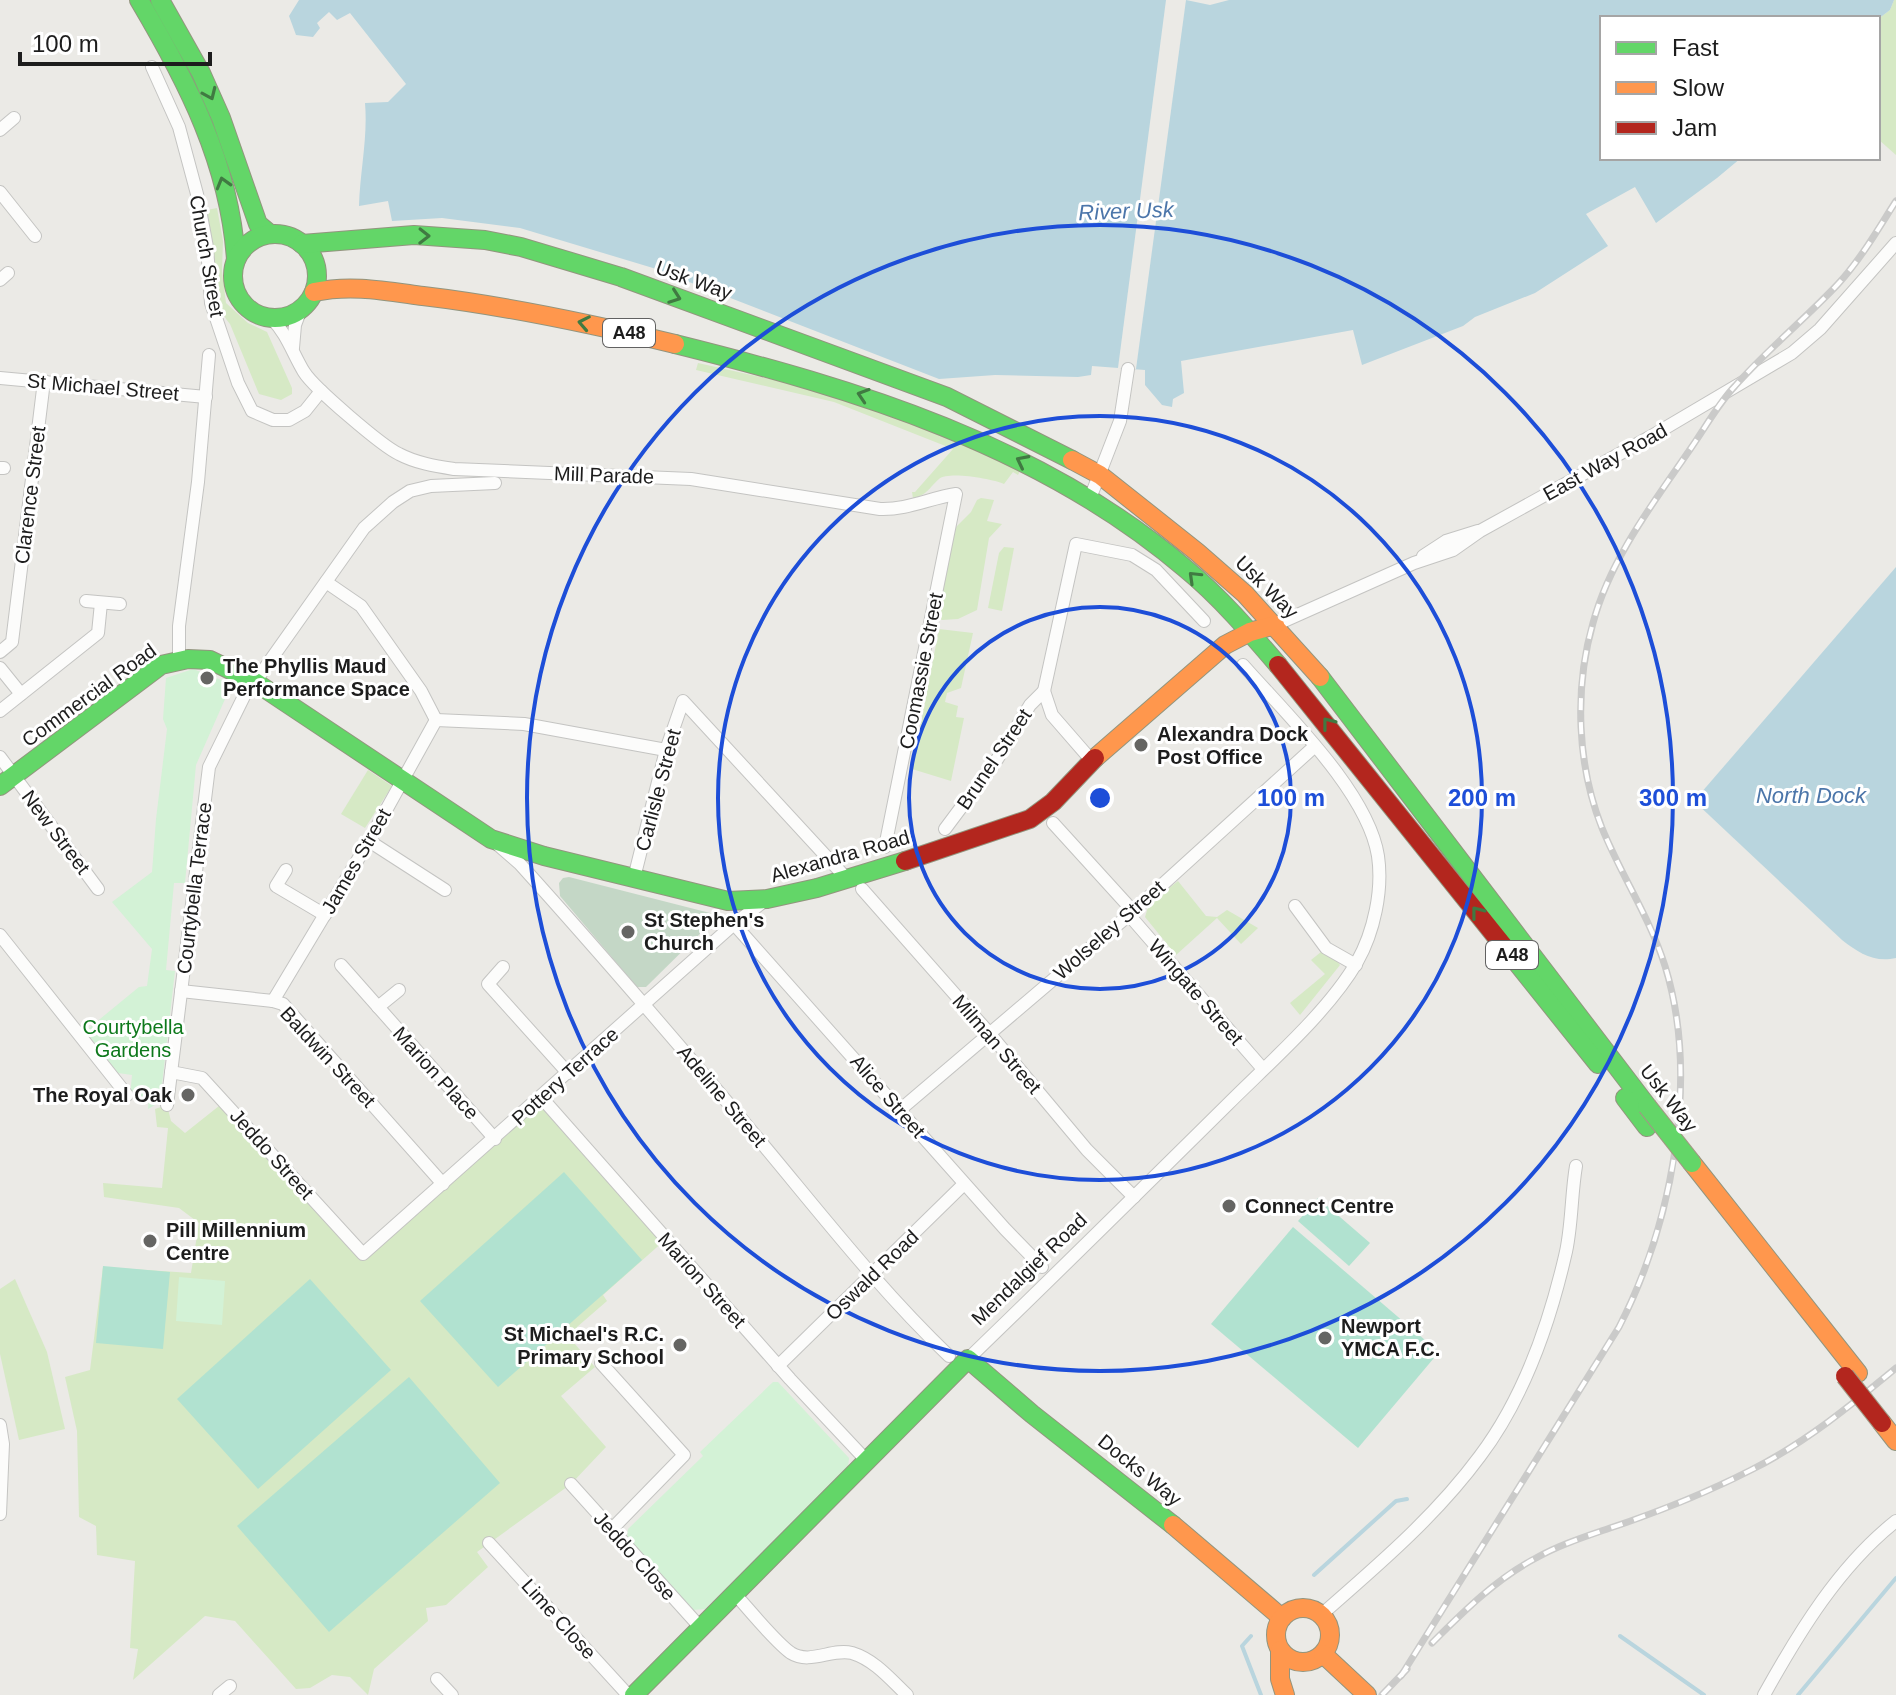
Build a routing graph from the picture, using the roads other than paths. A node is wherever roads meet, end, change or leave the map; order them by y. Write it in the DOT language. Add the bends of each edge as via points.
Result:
graph roads {
  1 [pos="139,0"];
  2 [pos="160,0"];
  3 [pos="152,67"];
  4 [pos="14,118"];
  5 [pos="0,130"];
  6 [pos="0,192"];
  7 [pos="270,234"];
  8 [pos="35,236"];
  9 [pos="1896,243"];
  10 [pos="302,244"];
  11 [pos="236,260"];
  12 [pos="314,292"];
  13 [pos="301,309"];
  14 [pos="272,319"];
  15 [pos="293,351"];
  16 [pos="209,355"];
  17 [pos="1128,369"];
  18 [pos="0,378"];
  19 [pos="44,381"];
  20 [pos="321,391"];
  21 [pos="206,397"];
  22 [pos="1100,475"];
  23 [pos="495,483"];
  24 [pos="956,494"];
  25 [pos="1089,501"];
  26 [pos="326,582"];
  27 [pos="86,601"];
  28 [pos="101,603"];
  29 [pos="120,604"];
  30 [pos="1204,621"];
  31 [pos="1275,625"];
  32 [pos="1250,632"];
  33 [pos="0,652"];
  34 [pos="179,659"];
  35 [pos="1243,665"];
  36 [pos="0,668"];
  37 [pos="253,681"];
  38 [pos="1044,691"];
  39 [pos="21,694"];
  40 [pos="683,701"];
  41 [pos="0,711"];
  42 [pos="436,720"];
  43 [pos="1315,746"];
  44 [pos="666,750"];
  45 [pos="0,757"];
  46 [pos="1092,761"];
  47 [pos="403,779"];
  48 [pos="7,781"];
  49 [pos="1053,823"];
  50 [pos="945,829"];
  51 [pos="491,839"];
  52 [pos="369,841"];
  53 [pos="885,847"];
  54 [pos="286,870"];
  55 [pos="634,878"];
  56 [pos="855,884"];
  57 [pos="98,889"];
  58 [pos="445,890"];
  59 [pos="767,899"];
  60 [pos="1295,906"];
  61 [pos="1131,913"];
  62 [pos="325,915"];
  63 [pos="734,924"];
  64 [pos="0,935"];
  65 [pos="341,965"];
  66 [pos="1356,965"];
  67 [pos="503,967"];
  68 [pos="399,990"];
  69 [pos="181,991"];
  70 [pos="273,1001"];
  71 [pos="645,1004"];
  72 [pos="378,1007"];
  73 [pos="989,1033"];
  74 [pos="1263,1069"];
  75 [pos="171,1072"];
  76 [pos="568,1073"];
  77 [pos="127,1095"];
  78 [pos="541,1097"];
  79 [pos="167,1105"];
  80 [pos="901,1109"];
  81 [pos="495,1139"];
  82 [pos="1576,1166"];
  83 [pos="1690,1171"];
  84 [pos="443,1184"];
  85 [pos="964,1184"];
  86 [pos="1134,1197"];
  87 [pos="363,1254"];
  88 [pos="1042,1267"];
  89 [pos="872,1276"];
  90 [pos="949,1356"];
  91 [pos="968,1359"];
  92 [pos="601,1363"];
  93 [pos="778,1366"];
  94 [pos="1890,1421"];
  95 [pos="0,1425"];
  96 [pos="1896,1441"];
  97 [pos="866,1460"];
  98 [pos="571,1484"];
  99 [pos="0,1514"];
  100 [pos="1896,1521"];
  101 [pos="612,1529"];
  102 [pos="489,1543"];
  103 [pos="734,1593"];
  104 [pos="1321,1615"];
  105 [pos="1282,1618"];
  106 [pos="700,1627"];
  107 [pos="1280,1650"];
  108 [pos="1323,1654"];
  109 [pos="1305,1662"];
  110 [pos="437,1679"];
  111 [pos="230,1686"];
  112 [pos="219,1695"];
  113 [pos="452,1695"];
  114 [pos="631,1695"];
  115 [pos="907,1695"];
  116 [pos="1285,1695"];
  117 [pos="1367,1695"];
  118 [pos="1764,1695"];
  11 -- 1 [label="main road, one-way" via="231,213 205,127"];
  2 -- 7 [label="main road, one-way" via="221,118 254,216"];
  3 -- 20 [label="street, Church Street" via="179,127 197,194 211,303 252,411 289,420 305,411"];
  4 -- 5 [label="street"];
  6 -- 8 [label="street"];
  7 -- 10 [label="main road, A48"];
  7 -- 11 [label="main road" via="249,242"];
  9 -- 31 [label="street, East Way Road" via="1801,347 1462,545"];
  10 -- 12 [label="main road" via="316,271"];
  10 -- 22 [label="main road, Usk Way / A48, one-way" via="450,236 561,257 947,397"];
  11 -- 14 [label="main road" via="233,286 239,299 259,316"];
  12 -- 13 [label="main road"];
  25 -- 12 [label="main road, Usk Way / A48, one-way" via="1032,466 936,421 863,394 752,364 592,324 475,302 352,287"];
  13 -- 14 [label="main road"];
  13 -- 15 [label="street"];
  14 -- 15 [label="street, Mill Parade"];
  15 -- 20 [label="street, Mill Parade"];
  16 -- 21 [label="street"];
  17 -- 22 [label="street" via="1120,421"];
  18 -- 19 [label="street, St Michael Street"];
  19 -- 21 [label="street, St Michael Street"];
  19 -- 33 [label="street, Clarence Street" via="12,642"];
  20 -- 24 [label="street, Mill Parade" via="397,454 423,464 691,479 880,509 898,510"];
  21 -- 34 [label="street"];
  22 -- 25 [label="street"];
  22 -- 31 [label="main road, Usk Way / A48" via="1197,552"];
  23 -- 26 [label="street" via="410,491 364,528"];
  24 -- 53 [label="street, Coomassie Street"];
  32 -- 25 [label="main road, Usk Way / A48, one-way" via="1183,567"];
  26 -- 37 [label="street"];
  26 -- 42 [label="street" via="361,606"];
  27 -- 28 [label="street"];
  28 -- 29 [label="street"];
  28 -- 39 [label="street" via="98,633"];
  30 -- 38 [label="street, Brunel Street" via="1156,570 1132,555 1076,544"];
  31 -- 32 [label="main road, Alexandra Road"];
  31 -- 83 [label="main road, Usk Way / A48, bridge" via="1647,1106"];
  32 -- 46 [label="main road, Alexandra Road" via="1225,645"];
  83 -- 32 [label="main road, Usk Way / A48, one-way" via="1647,1127"];
  34 -- 37 [label="main road, Commercial Road" via="204,657"];
  34 -- 48 [label="main road, Commercial Road" via="132,685"];
  35 -- 43 [label="street, Mendalgief Road"];
  36 -- 39 [label="street"];
  37 -- 47 [label="main road, Alexandra Road"];
  37 -- 69 [label="street, Courtybella Terrace" via="209,767"];
  38 -- 46 [label="street, Brunel Street" via="1052,715"];
  38 -- 50 [label="street, Brunel Street"];
  39 -- 41 [label="street"];
  40 -- 44 [label="street, Carlisle Street"];
  40 -- 56 [label="street, Milman Street"];
  42 -- 44 [label="street" via="524,724"];
  42 -- 47 [label="street, James Street"];
  43 -- 61 [label="street, Wolseley Street"];
  43 -- 66 [label="street, Mendalgief Road" via="1365,817 1378,856 1372,926"];
  44 -- 55 [label="street, Carlisle Street"];
  45 -- 48 [label="street, New Street"];
  46 -- 56 [label="main road, Alexandra Road" via="1030,819"];
  47 -- 51 [label="main road, Alexandra Road"];
  47 -- 52 [label="street, James Street"];
  48 -- 57 [label="street, New Street"];
  49 -- 61 [label="street, Wingate Street"];
  51 -- 55 [label="main road, Alexandra Road"];
  51 -- 71 [label="street, Adeline Street" via="520,864"];
  52 -- 58 [label="street"];
  52 -- 62 [label="street, James Street"];
  54 -- 62 [label="street" via="276,886"];
  55 -- 59 [label="main road, Alexandra Road" via="728,901"];
  56 -- 59 [label="main road, Alexandra Road"];
  56 -- 73 [label="street, Milman Street"];
  59 -- 63 [label="street, Pottery Terrace"];
  60 -- 66 [label="street" via="1326,948"];
  61 -- 73 [label="street, Wolseley Street"];
  61 -- 74 [label="street, Wingate Street"];
  62 -- 70 [label="street, James Street"];
  63 -- 71 [label="street, Pottery Terrace"];
  63 -- 80 [label="street, Alice Street"];
  64 -- 77 [label="street"];
  65 -- 72 [label="street, Marion Place"];
  66 -- 74 [label="street, Mendalgief Road"];
  67 -- 76 [label="street" via="488,984"];
  68 -- 72 [label="street, Marion Place"];
  69 -- 70 [label="street, Baldwin Street"];
  69 -- 75 [label="street, Courtybella Terrace"];
  70 -- 84 [label="street, Baldwin Street" via="283,1004"];
  71 -- 76 [label="street, Pottery Terrace"];
  71 -- 89 [label="street, Adeline Street"];
  72 -- 81 [label="street, Marion Place"];
  73 -- 80 [label="street, Wolseley Street"];
  73 -- 86 [label="street, Milman Street" via="1087,1150"];
  74 -- 86 [label="street, Mendalgief Road"];
  75 -- 79 [label="street, Courtybella Terrace"];
  75 -- 87 [label="street, Jeddo Street" via="202,1078"];
  76 -- 78 [label="street, Pottery Terrace"];
  78 -- 81 [label="street, Pottery Terrace"];
  78 -- 93 [label="street, Marion Street"];
  80 -- 85 [label="street, Alice Street"];
  81 -- 84 [label="street, Pottery Terrace"];
  82 -- 104 [label="street" via="1566,1253 1532,1363 1507,1411 1481,1455 1443,1501"];
  83 -- 94 [label="main road, Usk Way / A48"];
  84 -- 87 [label="street, Pottery Terrace"];
  85 -- 88 [label="street, Alice Street"];
  85 -- 89 [label="street, Oswald Road"];
  86 -- 91 [label="street, Mendalgief Road"];
  89 -- 90 [label="street, Adeline Street"];
  89 -- 93 [label="street, Oswald Road"];
  91 -- 97 [label="main road, Mendalgief Road"];
  91 -- 105 [label="main road, Docks Way"];
  92 -- 101 [label="street" via="684,1455"];
  93 -- 97 [label="street, Marion Street"];
  94 -- 96 [label="main road, Usk Way / A48"];
  95 -- 99 [label="street"];
  97 -- 103 [label="main road, Mendalgief Road"];
  98 -- 101 [label="street, Jeddo Close"];
  100 -- 118 [label="street" via="1824,1599"];
  101 -- 106 [label="street, Jeddo Close"];
  102 -- 114 [label="street, Lime Close"];
  103 -- 106 [label="main road, Mendalgief Road"];
  103 -- 115 [label="street" via="792,1654 813,1658 851,1653 877,1666"];
  104 -- 105 [label="main road" via="1302,1609"];
  104 -- 108 [label="main road" via="1330,1635"];
  105 -- 107 [label="main road" via="1276,1632"];
  106 -- 114 [label="main road, Mendalgief Road"];
  107 -- 109 [label="main road" via="1291,1660"];
  107 -- 116 [label="main road"];
  108 -- 109 [label="main road"];
  108 -- 117 [label="main road"];
  109 -- 116 [label="main road"];
  110 -- 113 [label="street"];
  111 -- 112 [label="street"];
}
